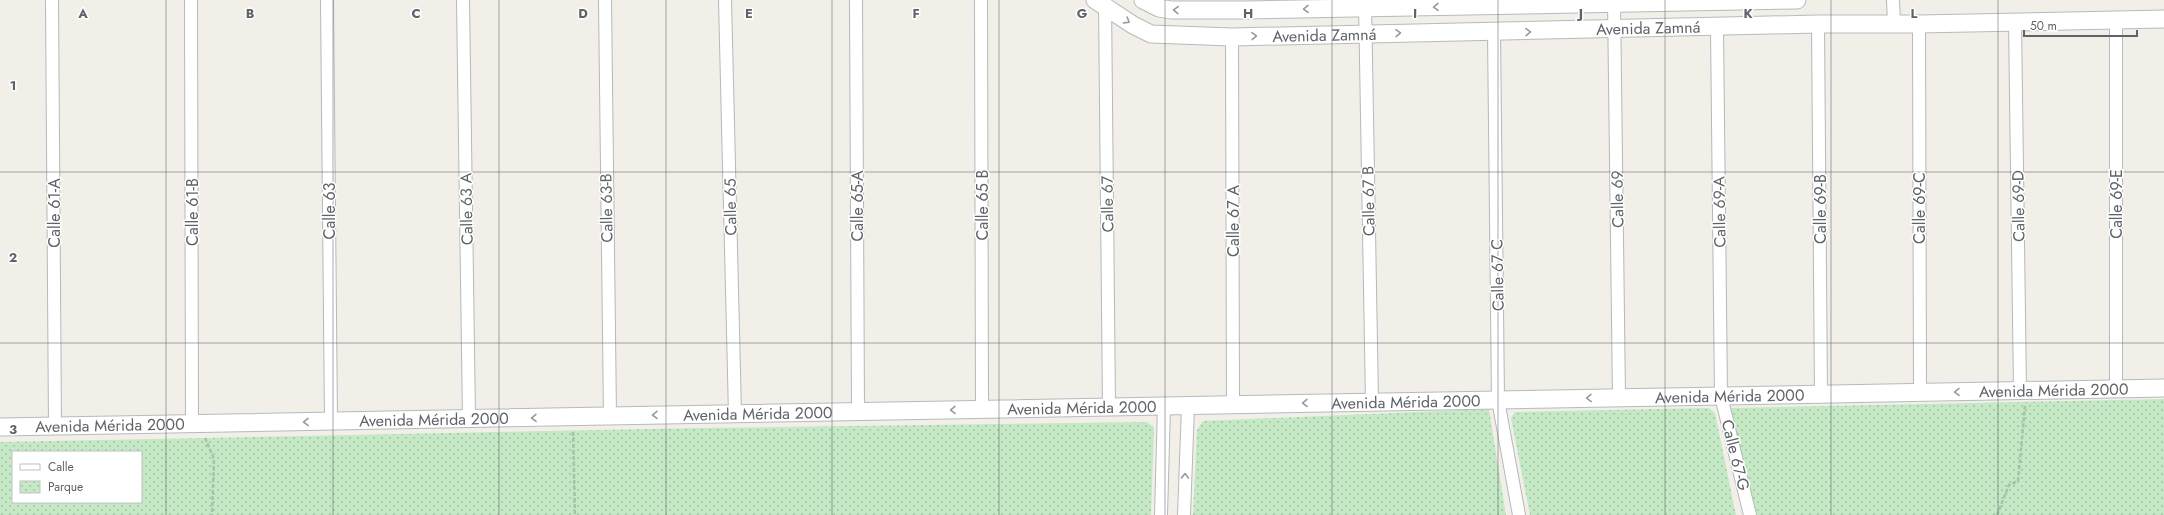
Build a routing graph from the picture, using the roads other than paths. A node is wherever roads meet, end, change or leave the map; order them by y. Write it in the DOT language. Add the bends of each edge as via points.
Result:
graph roads {
  1 [pos="52,0"];
  2 [pos="191,0"];
  3 [pos="327,0"];
  4 [pos="463,0"];
  5 [pos="605,0"];
  6 [pos="725,0"];
  7 [pos="856,0"];
  8 [pos="981,0"];
  9 [pos="1143,0"];
  10 [pos="1797,0"];
  11 [pos="1893,0"];
  12 [pos="1614,2"];
  13 [pos="1101,3"];
  14 [pos="1365,4"];
  15 [pos="1247,5"];
  16 [pos="2164,19"];
  17 [pos="2116,20"];
  18 [pos="2016,21"];
  19 [pos="1818,24"];
  20 [pos="1894,24"];
  21 [pos="1919,24"];
  22 [pos="1717,28"];
  23 [pos="1615,30"];
  24 [pos="1494,32"];
  25 [pos="1365,34"];
  26 [pos="1232,37"];
  27 [pos="2164,388"];
  28 [pos="2116,389"];
  29 [pos="2023,390"];
  30 [pos="1920,392"];
  31 [pos="1821,394"];
  32 [pos="1721,396"];
  33 [pos="1619,398"];
  34 [pos="1498,400"];
  35 [pos="1372,402"];
  36 [pos="1233,405"];
  37 [pos="1164,406"];
  38 [pos="1188,406"];
  39 [pos="1109,407"];
  40 [pos="982,409"];
  41 [pos="858,412"];
  42 [pos="735,414"];
  43 [pos="610,416"];
  44 [pos="469,419"];
  45 [pos="330,421"];
  46 [pos="198,424"];
  47 [pos="55,426"];
  48 [pos="0,427"];
  49 [pos="1161,515"];
  50 [pos="1184,515"];
  51 [pos="1519,515"];
  52 [pos="1750,515"];
  1 -- 47 [label="street, Calle 61-A"];
  2 -- 46 [label="street, Calle 61-B"];
  3 -- 45 [label="street, Calle 63"];
  4 -- 44 [label="street, Calle 63 A"];
  5 -- 43 [label="street, Calle 63-B"];
  6 -- 42 [label="street, Calle 65"];
  7 -- 41 [label="street, Calle 65-A"];
  8 -- 40 [label="street, Calle 65 B"];
  15 -- 9 [label="main road, Avenida Zamná, one-way" via="1171,10 1159,8"];
  10 -- 12 [label="main road, Avenida Zamná"];
  11 -- 20 [label="street"];
  12 -- 14 [label="main road, Avenida Zamná, one-way"];
  12 -- 23 [label="street, Calle 69"];
  13 -- 26 [label="main road, Avenida Zamná, one-way" via="1151,34"];
  13 -- 39 [label="street, Calle 67"];
  14 -- 15 [label="main road, Avenida Zamná, one-way"];
  14 -- 25 [label="street, Calle 67 B"];
  16 -- 17 [label="main road, Avenida Zamná"];
  17 -- 18 [label="main road, Avenida Zamná"];
  17 -- 28 [label="street, Calle 69-E"];
  18 -- 21 [label="main road, Avenida Zamná"];
  18 -- 29 [label="street, Calle 69-D"];
  19 -- 20 [label="main road, Avenida Zamná"];
  19 -- 22 [label="main road, Avenida Zamná"];
  19 -- 31 [label="street, Calle 69-B"];
  20 -- 21 [label="main road, Avenida Zamná"];
  21 -- 30 [label="street, Calle 69-C"];
  22 -- 23 [label="main road, Avenida Zamná"];
  22 -- 32 [label="street, Calle 69-A"];
  24 -- 23 [label="main road, Avenida Zamná, one-way"];
  23 -- 33 [label="street, Calle 69"];
  25 -- 24 [label="main road, Avenida Zamná, one-way"];
  24 -- 34 [label="street, Calle 67 C"];
  26 -- 25 [label="main road, Avenida Zamná, one-way"];
  25 -- 35 [label="street, Calle 67 B"];
  26 -- 36 [label="street, Calle 67 A"];
  27 -- 28 [label="main road, Avenida Mérida 2000"];
  28 -- 29 [label="main road, Avenida Mérida 2000"];
  29 -- 30 [label="main road, Avenida Mérida 2000, one-way"];
  30 -- 31 [label="main road, Avenida Mérida 2000"];
  31 -- 32 [label="main road, Avenida Mérida 2000"];
  32 -- 33 [label="main road, Avenida Mérida 2000"];
  32 -- 52 [label="street, Calle 67-G"];
  33 -- 34 [label="main road, Avenida Mérida 2000, one-way"];
  34 -- 35 [label="main road, Avenida Mérida 2000"];
  34 -- 51 [label="street, Calle 67 C"];
  35 -- 36 [label="main road, Avenida Mérida 2000, one-way"];
  36 -- 38 [label="main road, Avenida Mérida 2000"];
  37 -- 38 [label="main road, Avenida Mérida 2000"];
  37 -- 39 [label="main road, Avenida Mérida 2000"];
  37 -- 49 [label="street"];
  50 -- 38 [label="street, one-way"];
  39 -- 40 [label="main road, Avenida Mérida 2000"];
  40 -- 41 [label="main road, Avenida Mérida 2000, one-way"];
  41 -- 42 [label="main road, Avenida Mérida 2000"];
  42 -- 43 [label="main road, Avenida Mérida 2000, one-way"];
  43 -- 44 [label="main road, Avenida Mérida 2000, one-way"];
  44 -- 45 [label="main road, Avenida Mérida 2000"];
  45 -- 46 [label="main road, Avenida Mérida 2000, one-way"];
  46 -- 47 [label="main road, Avenida Mérida 2000"];
  47 -- 48 [label="main road, Avenida Mérida 2000"];
}
